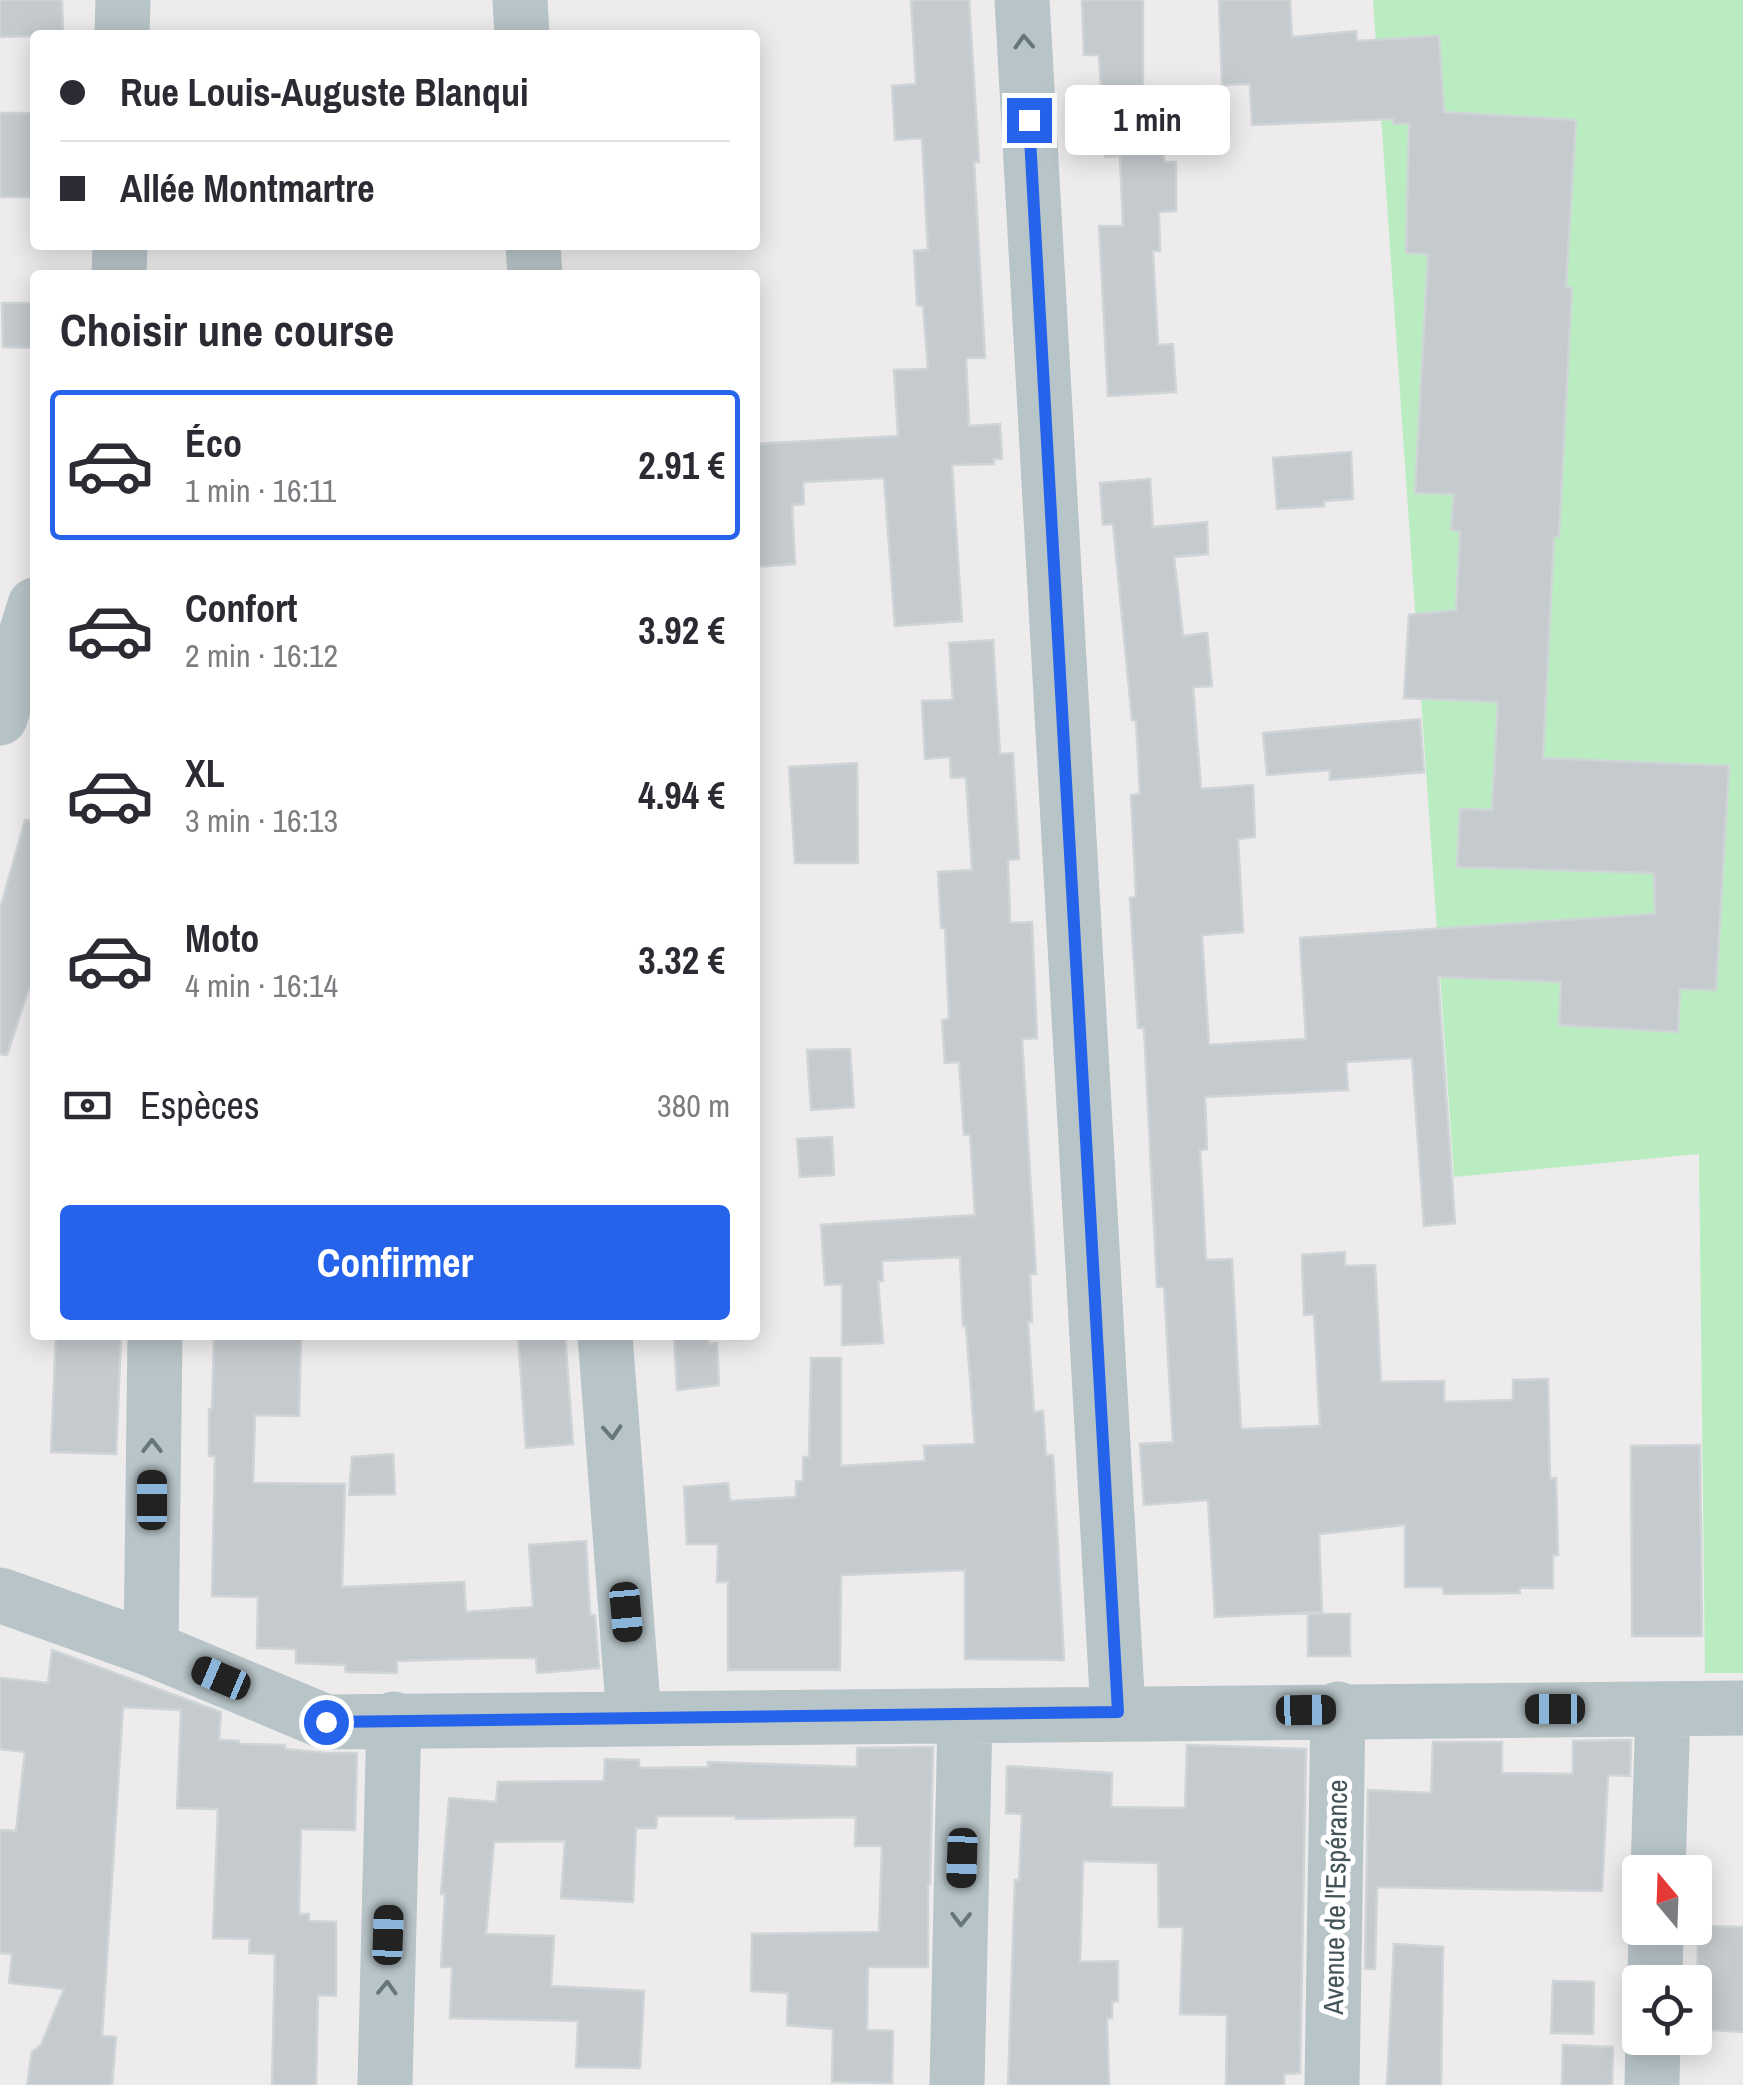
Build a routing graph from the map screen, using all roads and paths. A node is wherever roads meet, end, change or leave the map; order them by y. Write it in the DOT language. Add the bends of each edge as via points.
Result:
graph roads {
  1 [pos="123,0"];
  2 [pos="520,0"];
  3 [pos="1022,0"];
  4 [pos="122,30"];
  5 [pos="522,30"];
  6 [pos="30,621"];
  7 [pos="0,718"];
  8 [pos="155,1340"];
  9 [pos="605,1340"];
  10 [pos="0,1595"];
  11 [pos="151,1649"];
  12 [pos="1663,1708"];
  13 [pos="1743,1708"];
  14 [pos="1338,1710"];
  15 [pos="1118,1712"];
  16 [pos="965,1716"];
  17 [pos="394,1719"];
  18 [pos="634,1719"];
  19 [pos="1659,1855"];
  20 [pos="1653,2055"];
  21 [pos="384,2085"];
  22 [pos="957,2085"];
  23 [pos="1332,2085"];
  24 [pos="1652,2085"];
  1 -- 4 [label="street"];
  2 -- 5 [label="street"];
  15 -- 3 [label="street, one-way"];
  6 -- 7 [label="street"];
  11 -- 8 [label="street, one-way"];
  9 -- 18 [label="street, one-way"];
  10 -- 11 [label="street"];
  11 -- 17 [label="street" via="326,1722"];
  12 -- 13 [label="street"];
  12 -- 14 [label="street"];
  12 -- 19 [label="street"];
  14 -- 15 [label="street"];
  14 -- 23 [label="street, Avenue de l'Espérance"];
  15 -- 16 [label="street"];
  16 -- 18 [label="street"];
  16 -- 22 [label="street, one-way"];
  17 -- 18 [label="street"];
  21 -- 17 [label="street, one-way"];
  20 -- 24 [label="street"];
}
